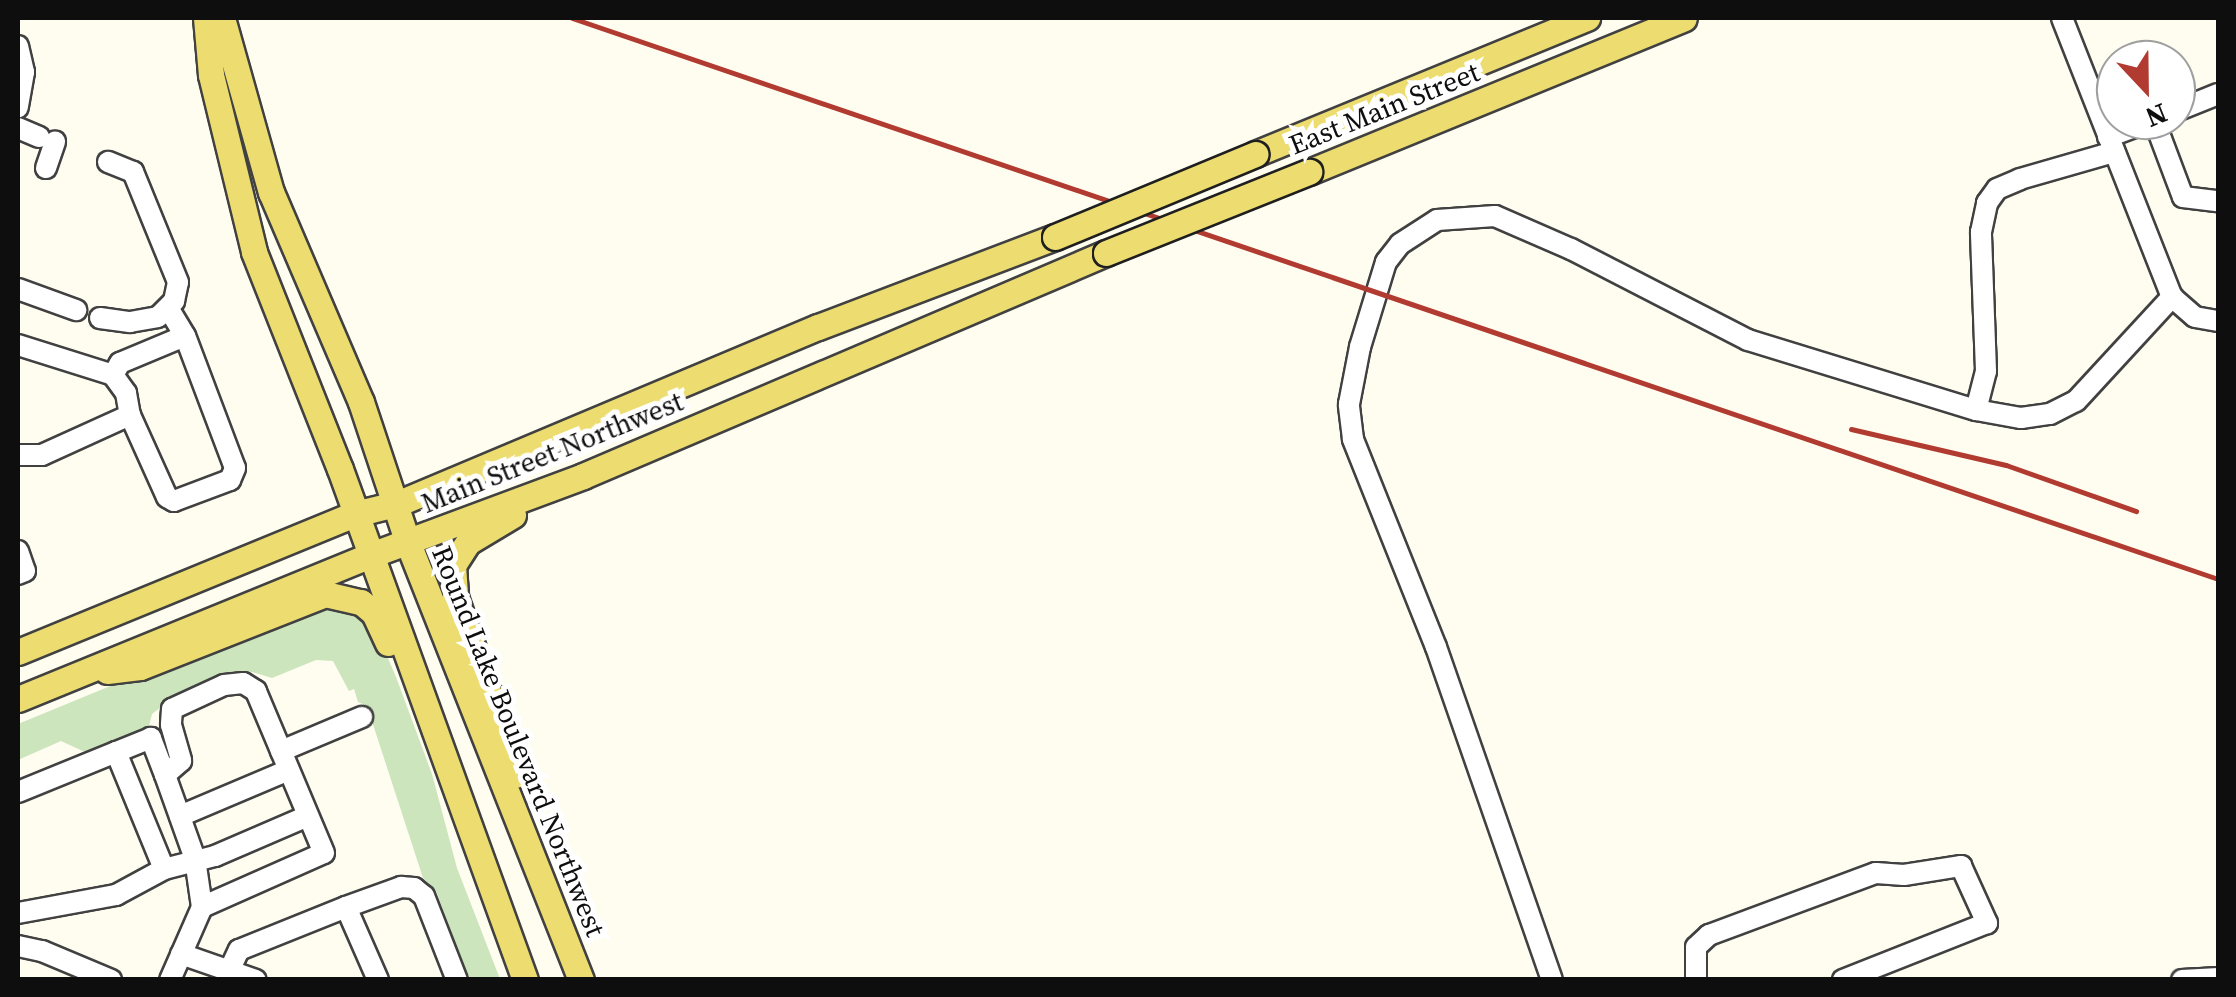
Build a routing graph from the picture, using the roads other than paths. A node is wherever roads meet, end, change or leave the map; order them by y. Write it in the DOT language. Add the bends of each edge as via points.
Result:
graph roads {
  1 [pos="206,18"];
  2 [pos="222,18"];
  3 [pos="1588,18"];
  4 [pos="1684,18"];
  5 [pos="2062,18"];
  6 [pos="18,46"];
  7 [pos="18,108"];
  8 [pos="18,128"];
  9 [pos="2120,140"];
  10 [pos="2162,140"];
  11 [pos="2111,145"];
  12 [pos="108,162"];
  13 [pos="46,168"];
  14 [pos="2218,202"];
  15 [pos="1055,237"];
  16 [pos="1106,253"];
  17 [pos="18,289"];
  18 [pos="2172,297"];
  19 [pos="169,309"];
  20 [pos="76,310"];
  21 [pos="100,318"];
  22 [pos="2218,321"];
  23 [pos="185,336"];
  24 [pos="18,346"];
  25 [pos="113,375"];
  26 [pos="1976,410"];
  27 [pos="130,416"];
  28 [pos="18,455"];
  29 [pos="538,492"];
  30 [pos="399,504"];
  31 [pos="355,514"];
  32 [pos="408,543"];
  33 [pos="18,550"];
  34 [pos="371,555"];
  35 [pos="18,574"];
  36 [pos="18,652"];
  37 [pos="88,668"];
  38 [pos="18,699"];
  39 [pos="362,717"];
  40 [pos="430,719"];
  41 [pos="116,752"];
  42 [pos="285,761"];
  43 [pos="166,775"];
  44 [pos="18,792"];
  45 [pos="180,816"];
  46 [pos="308,816"];
  47 [pos="524,833"];
  48 [pos="196,860"];
  49 [pos="164,869"];
  50 [pos="202,907"];
  51 [pos="346,908"];
  52 [pos="18,913"];
  53 [pos="18,946"];
  54 [pos="181,954"];
  55 [pos="230,969"];
  56 [pos="2218,978"];
  57 [pos="112,980"];
  58 [pos="170,980"];
  59 [pos="256,980"];
  60 [pos="378,980"];
  61 [pos="457,980"];
  62 [pos="525,980"];
  63 [pos="581,980"];
  64 [pos="1552,980"];
  65 [pos="1696,980"];
  66 [pos="1843,980"];
  67 [pos="2182,980"];
  1 -- 31 [label="main road" via="211,75 248,231"];
  2 -- 30 [label="main road, Round Lake Boulevard Northwest" via="265,176"];
  3 -- 15 [label="main road, East Main Street, bridge"];
  4 -- 16 [label="main road, East Main Street, bridge"];
  5 -- 11 [label="street"];
  6 -- 7 [label="street" via="24,72"];
  8 -- 13 [label="street" via="47,139"];
  9 -- 11 [label="street"];
  10 -- 14 [label="street" via="2183,197"];
  11 -- 18 [label="street"];
  11 -- 26 [label="street" via="1997,189 1987,203 1981,232 1986,371"];
  12 -- 19 [label="street" via="133,172 176,270"];
  15 -- 30 [label="main road, Main Street Northwest" via="818,327"];
  16 -- 29 [label="main road, Main Street Northwest"];
  17 -- 20 [label="street"];
  18 -- 22 [label="street" via="2195,317"];
  18 -- 26 [label="street" via="2076,401 2020,418"];
  19 -- 21 [label="street" via="142,321"];
  19 -- 23 [label="street"];
  23 -- 25 [label="street" via="120,363"];
  23 -- 27 [label="street" via="235,468 230,480 167,498"];
  24 -- 25 [label="street"];
  25 -- 27 [label="street" via="126,393"];
  26 -- 64 [label="street" via="1748,340 1494,216 1436,220 1386,262 1360,347 1350,404 1354,439 1436,647"];
  27 -- 28 [label="street" via="42,454"];
  29 -- 32 [label="main road, Main Street Northwest"];
  29 -- 47 [label="main road" via="523,509 468,542 453,565 455,596 520,784"];
  30 -- 31 [label="main road, Main Street Northwest"];
  30 -- 32 [label="main road, Round Lake Boulevard Northwest"];
  31 -- 34 [label="main road"];
  31 -- 36 [label="main road, Main Street Northwest"];
  32 -- 34 [label="main road, Main Street Northwest"];
  32 -- 47 [label="main road, Round Lake Boulevard Northwest"];
  33 -- 35 [label="street" via="25,571"];
  34 -- 37 [label="main road, Main Street Northwest"];
  34 -- 40 [label="main road"];
  37 -- 38 [label="main road, Main Street Northwest"];
  37 -- 40 [label="main road" via="140,667 325,594 340,594 374,613 411,695"];
  39 -- 42 [label="street"];
  40 -- 62 [label="main road"];
  41 -- 43 [label="street" via="150,738"];
  41 -- 44 [label="street"];
  41 -- 49 [label="street"];
  42 -- 43 [label="street" via="256,691 224,686 172,709 181,761"];
  42 -- 45 [label="street"];
  42 -- 46 [label="street"];
  43 -- 45 [label="street"];
  45 -- 48 [label="street"];
  46 -- 48 [label="street"];
  46 -- 50 [label="street" via="324,853"];
  47 -- 63 [label="main road, Round Lake Boulevard Northwest"];
  48 -- 49 [label="street"];
  48 -- 50 [label="street"];
  49 -- 52 [label="street" via="116,895"];
  50 -- 54 [label="street"];
  51 -- 55 [label="street" via="238,950"];
  51 -- 60 [label="street"];
  51 -- 61 [label="street" via="414,888 424,896"];
  53 -- 57 [label="street"];
  54 -- 55 [label="street"];
  54 -- 58 [label="street"];
  55 -- 59 [label="street"];
  56 -- 67 [label="street"];
  65 -- 66 [label="street" via="1696,947 1709,935 1876,873 1960,866 1987,923"];
}
